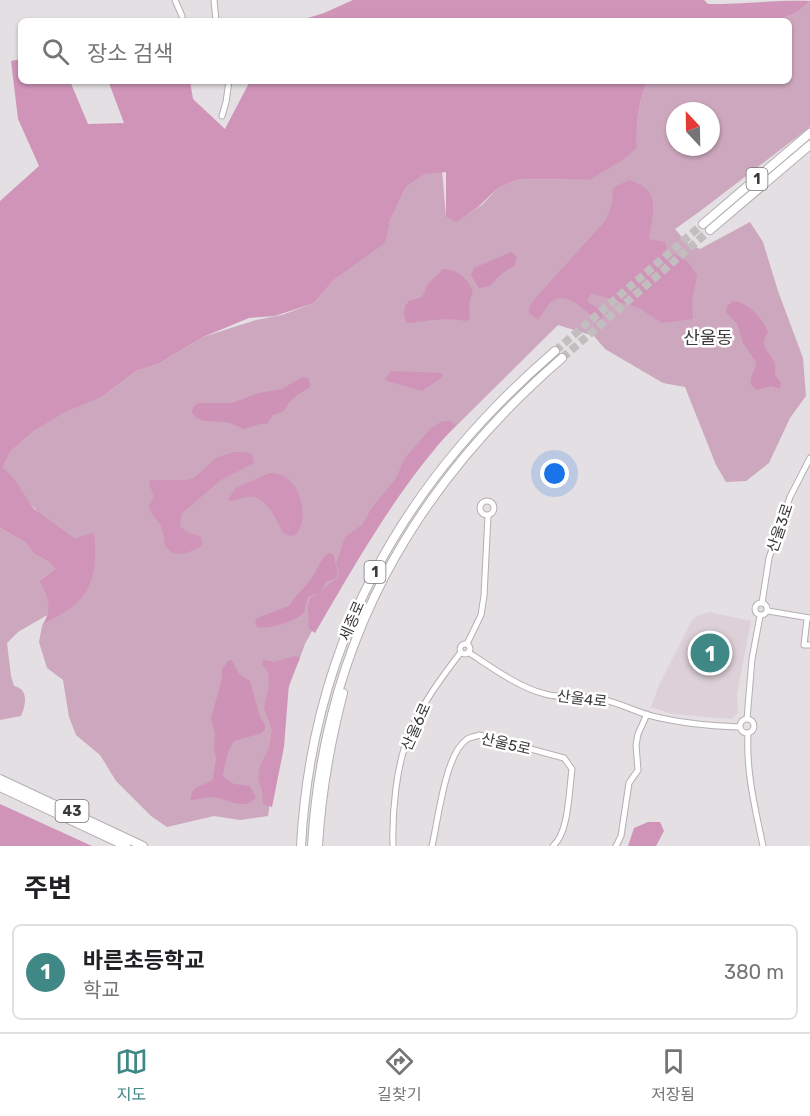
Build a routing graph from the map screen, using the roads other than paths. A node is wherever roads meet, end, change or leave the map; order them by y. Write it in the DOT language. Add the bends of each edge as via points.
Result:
graph roads {
  1 [pos="175,0"];
  2 [pos="214,0"];
  3 [pos="182,16"];
  4 [pos="216,18"];
  5 [pos="229,84"];
  6 [pos="222,116"];
  7 [pos="810,133"];
  8 [pos="810,145"];
  9 [pos="555,351"];
  10 [pos="562,358"];
  11 [pos="810,458"];
  12 [pos="488,515"];
  13 [pos="366,587"];
  14 [pos="375,593"];
  15 [pos="762,603"];
  16 [pos="768,611"];
  17 [pos="760,615"];
  18 [pos="808,619"];
  19 [pos="467,644"];
  20 [pos="810,645"];
  21 [pos="461,652"];
  22 [pos="468,652"];
  23 [pos="646,714"];
  24 [pos="747,719"];
  25 [pos="740,727"];
  26 [pos="748,733"];
  27 [pos="0,779"];
  28 [pos="0,787"];
  29 [pos="126,846"];
  30 [pos="143,846"];
  31 [pos="296,846"];
  32 [pos="301,846"];
  33 [pos="312,846"];
  34 [pos="318,846"];
  35 [pos="393,846"];
  36 [pos="432,846"];
  37 [pos="553,846"];
  38 [pos="616,846"];
  39 [pos="763,846"];
  1 -- 3 [label="street"];
  2 -- 4 [label="street"];
  5 -- 6 [label="street"];
  7 -- 8 [label="highway, 1" via="707,227"];
  9 -- 13 [label="highway, 세종로 / 1" via="495,406 445,463 411,509"];
  10 -- 14 [label="highway, 세종로 / 1" via="501,413 447,476 420,514"];
  11 -- 15 [label="street, 산울3로" via="790,497 769,558"];
  12 -- 19 [label="street" via="481,615"];
  13 -- 31 [label="highway" via="347,622 323,689 307,752"];
  13 -- 32 [label="highway, 세종로 / 1" via="324,698 306,780"];
  14 -- 33 [label="highway, 세종로 / 1" via="357,633 327,732"];
  14 -- 34 [label="highway" via="329,753"];
  15 -- 16 [label="street"];
  15 -- 17 [label="street" via="755,609"];
  16 -- 17 [label="street"];
  16 -- 18 [label="street"];
  17 -- 24 [label="street"];
  18 -- 20 [label="street" via="804,645"];
  19 -- 21 [label="street" via="460,646"];
  19 -- 22 [label="street"];
  21 -- 22 [label="street"];
  21 -- 35 [label="street, 산울6로" via="423,707 408,737 393,817"];
  22 -- 23 [label="street, 산울4로" via="545,694 598,698"];
  23 -- 25 [label="street, 산울4로" via="708,726"];
  23 -- 38 [label="street" via="636,745 638,770 629,783"];
  24 -- 25 [label="street"];
  24 -- 26 [label="street" via="754,726"];
  25 -- 26 [label="street"];
  26 -- 39 [label="street" via="752,792"];
  27 -- 30 [label="highway, 43"];
  28 -- 29 [label="highway, 43"];
  36 -- 37 [label="street, 산울5로" via="457,749 467,739 479,735 564,759 572,769 565,825"];
}
